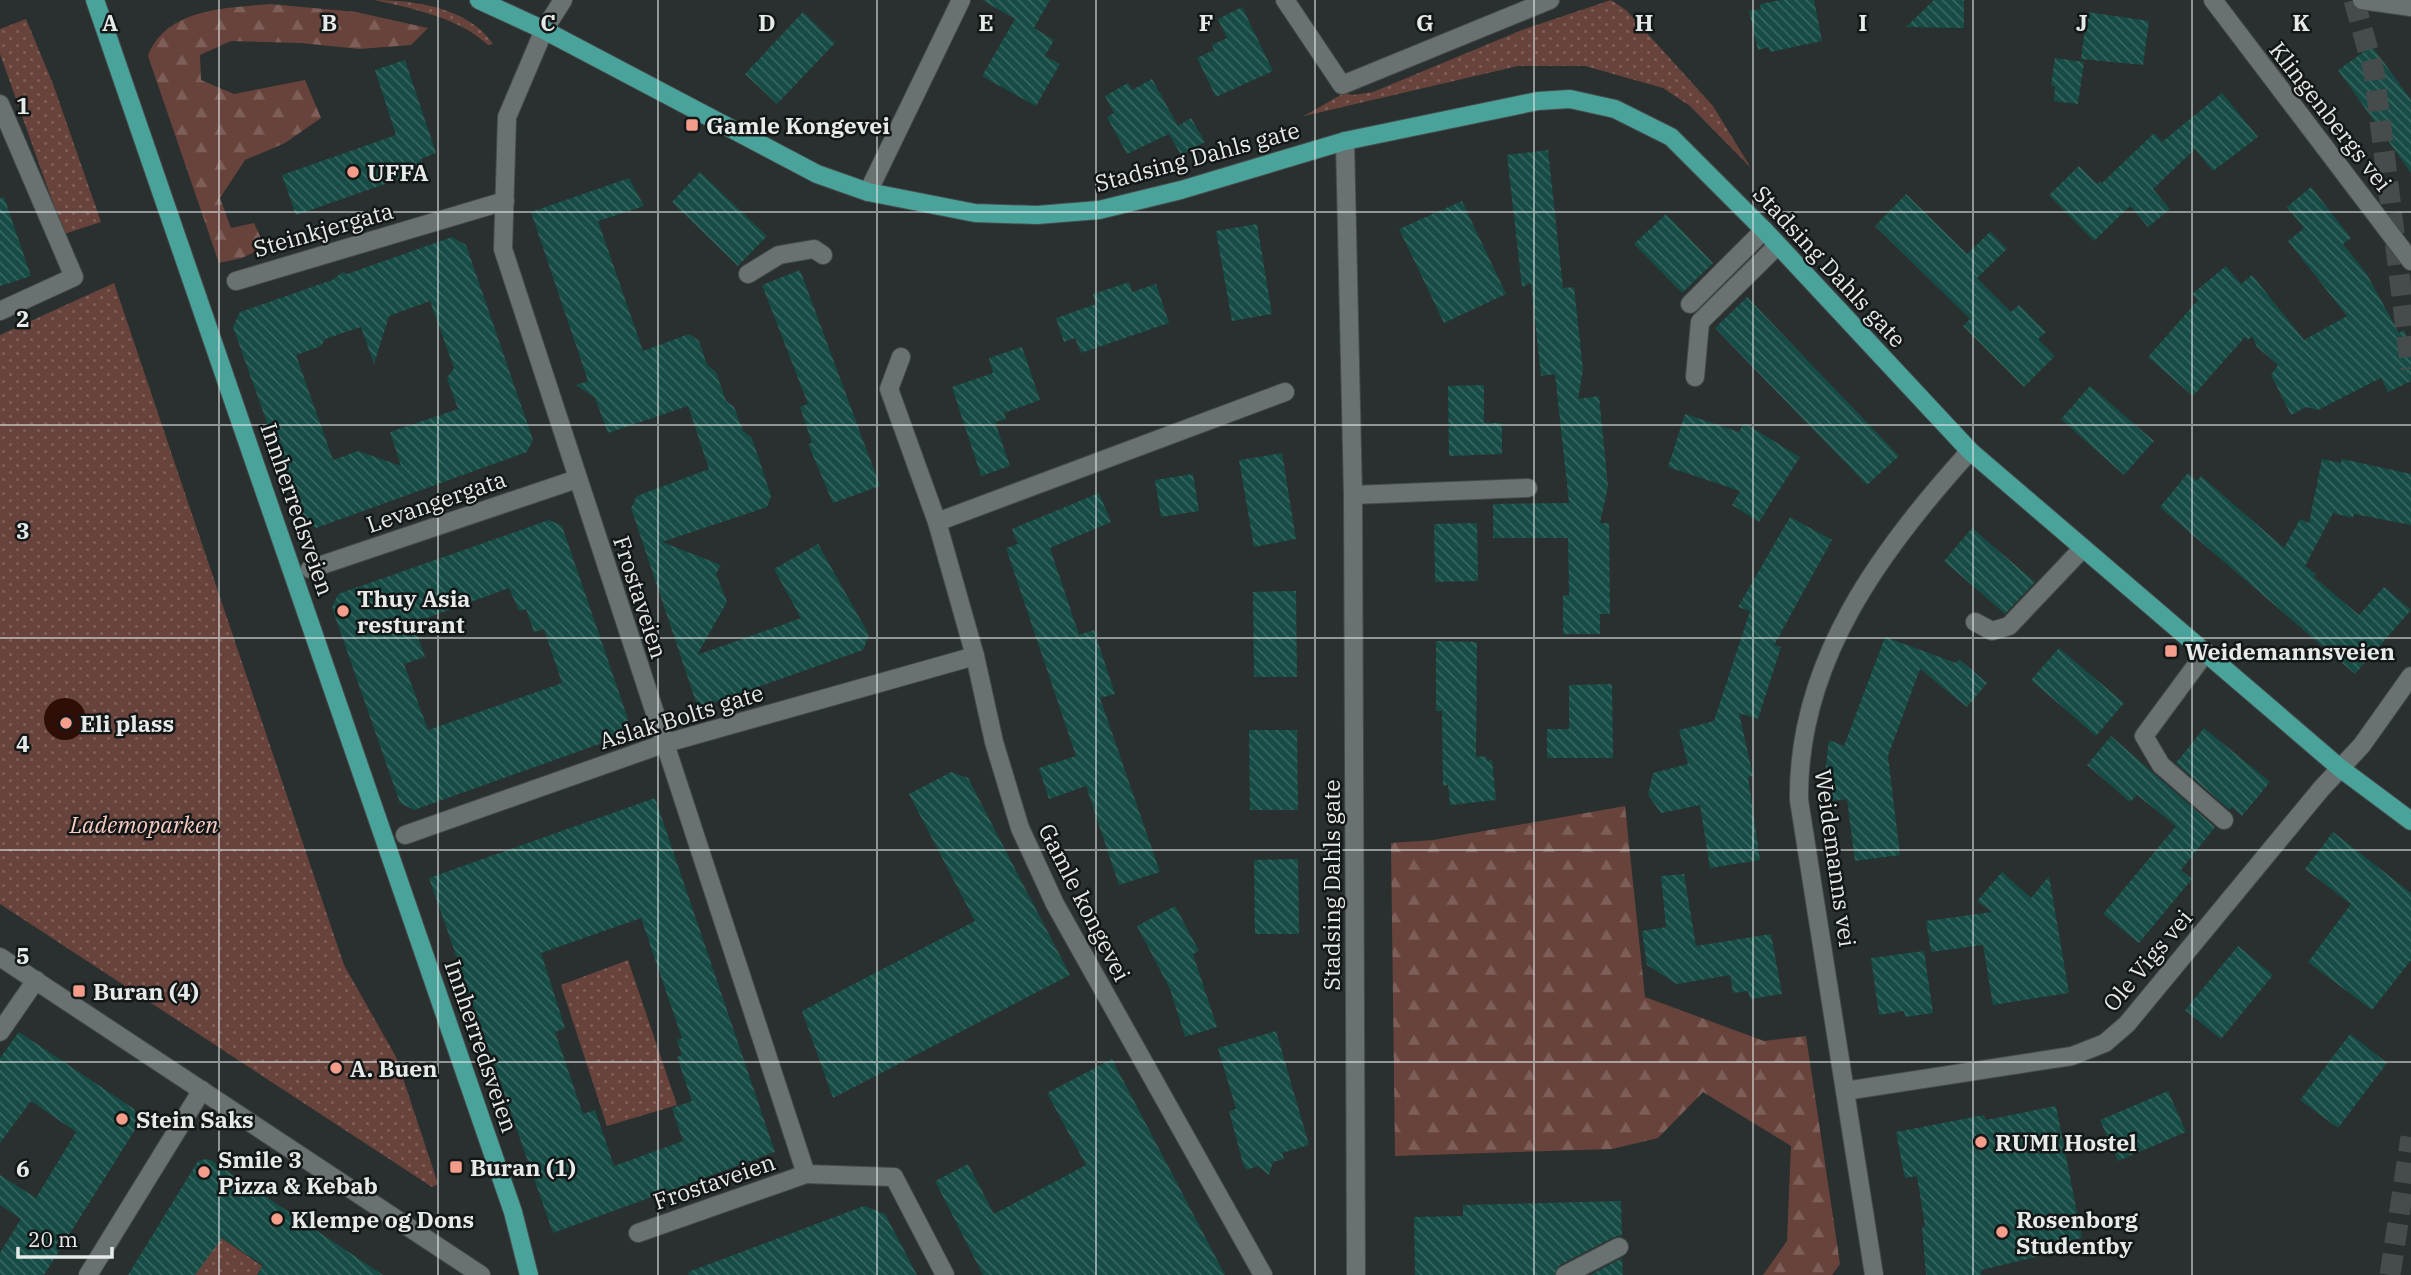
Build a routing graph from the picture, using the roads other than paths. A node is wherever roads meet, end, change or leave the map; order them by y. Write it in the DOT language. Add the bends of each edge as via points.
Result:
graph roads {
  1 [pos="95,0"];
  2 [pos="479,0"];
  3 [pos="563,0"];
  4 [pos="961,0"];
  5 [pos="1285,0"];
  6 [pos="1550,0"];
  7 [pos="2213,0"];
  8 [pos="2362,0"];
  9 [pos="2411,7"];
  10 [pos="544,30"];
  11 [pos="0,104"];
  12 [pos="1345,141"];
  13 [pos="868,192"];
  14 [pos="505,201"];
  15 [pos="1764,230"];
  16 [pos="1778,245"];
  17 [pos="823,255"];
  18 [pos="2411,261"];
  19 [pos="748,274"];
  20 [pos="236,281"];
  21 [pos="1690,304"];
  22 [pos="0,311"];
  23 [pos="901,357"];
  24 [pos="1695,377"];
  25 [pos="1285,392"];
  26 [pos="1970,451"];
  27 [pos="577,479"];
  28 [pos="1528,488"];
  29 [pos="1353,495"];
  30 [pos="937,522"];
  31 [pos="2083,548"];
  32 [pos="310,569"];
  33 [pos="1975,622"];
  34 [pos="2206,652"];
  35 [pos="975,656"];
  36 [pos="2410,681"];
  37 [pos="663,744"];
  38 [pos="2340,768"];
  39 [pos="2224,820"];
  40 [pos="2411,821"];
  41 [pos="405,835"];
  42 [pos="0,957"];
  43 [pos="36,980"];
  44 [pos="0,1032"];
  45 [pos="202,1090"];
  46 [pos="1845,1091"];
  47 [pos="806,1174"];
  48 [pos="638,1233"];
  49 [pos="1619,1247"];
  50 [pos="88,1275"];
  51 [pos="481,1275"];
  52 [pos="529,1275"];
  53 [pos="945,1275"];
  54 [pos="1263,1275"];
  55 [pos="1356,1275"];
  56 [pos="1565,1275"];
  57 [pos="1874,1275"];
  1 -- 52 [label="main road, Innherredsveien" via="508,1199"];
  2 -- 10 [label="main road, Stadsing Dahls gate"];
  3 -- 10 [label="street, Frostaveien"];
  4 -- 13 [label="street"];
  5 -- 6 [label="street" via="1342,85"];
  7 -- 18 [label="street, Klingenbergs vei"];
  8 -- 9 [label="street"];
  10 -- 13 [label="main road, Stadsing Dahls gate" via="817,174"];
  10 -- 14 [label="street, Frostaveien" via="507,117"];
  11 -- 22 [label="street" via="74,276"];
  12 -- 13 [label="main road, Stadsing Dahls gate" via="1181,190 1099,209 1037,215 975,213"];
  12 -- 15 [label="main road, Stadsing Dahls gate" via="1511,106 1570,99 1615,109 1671,137"];
  12 -- 29 [label="street, Stadsing Dahls gate"];
  14 -- 20 [label="street, Steinkjergata"];
  14 -- 27 [label="street, Frostaveien" via="503,249"];
  15 -- 16 [label="main road, Stadsing Dahls gate"];
  15 -- 21 [label="street"];
  16 -- 24 [label="street" via="1700,321"];
  16 -- 26 [label="main road, Stadsing Dahls gate"];
  17 -- 19 [label="street" via="814,249 779,255"];
  23 -- 30 [label="street, Gamle kongevei" via="889,388"];
  25 -- 30 [label="street"];
  26 -- 31 [label="main road, Stadsing Dahls gate"];
  26 -- 46 [label="street, Weidemanns vei" via="1867,578 1836,638 1804,727 1798,762 1799,800"];
  27 -- 32 [label="street, Levangergata"];
  27 -- 37 [label="street, Frostaveien"];
  28 -- 29 [label="street"];
  29 -- 55 [label="street, Stadsing Dahls gate"];
  30 -- 35 [label="street, Gamle kongevei"];
  31 -- 33 [label="street" via="2009,626 1992,631"];
  31 -- 34 [label="main road, Stadsing Dahls gate"];
  34 -- 38 [label="main road, Stadsing Dahls gate"];
  34 -- 39 [label="street" via="2144,736 2161,765"];
  35 -- 37 [label="street, Aslak Bolts gate"];
  35 -- 54 [label="street, Gamle kongevei" via="1020,828 1119,1022"];
  36 -- 38 [label="street"];
  37 -- 41 [label="street, Aslak Bolts gate"];
  37 -- 47 [label="street, Frostaveien"];
  38 -- 40 [label="main road, Stadsing Dahls gate"];
  38 -- 46 [label="street, Ole Vigs vei" via="2127,1024 2105,1043 2072,1056"];
  42 -- 43 [label="street"];
  43 -- 44 [label="street"];
  43 -- 45 [label="street"];
  45 -- 50 [label="street"];
  45 -- 51 [label="street"];
  46 -- 57 [label="street, Weidemanns vei"];
  47 -- 48 [label="street, Frostaveien"];
  47 -- 53 [label="street, Frostaveien" via="894,1177"];
  49 -- 56 [label="street"];
}
